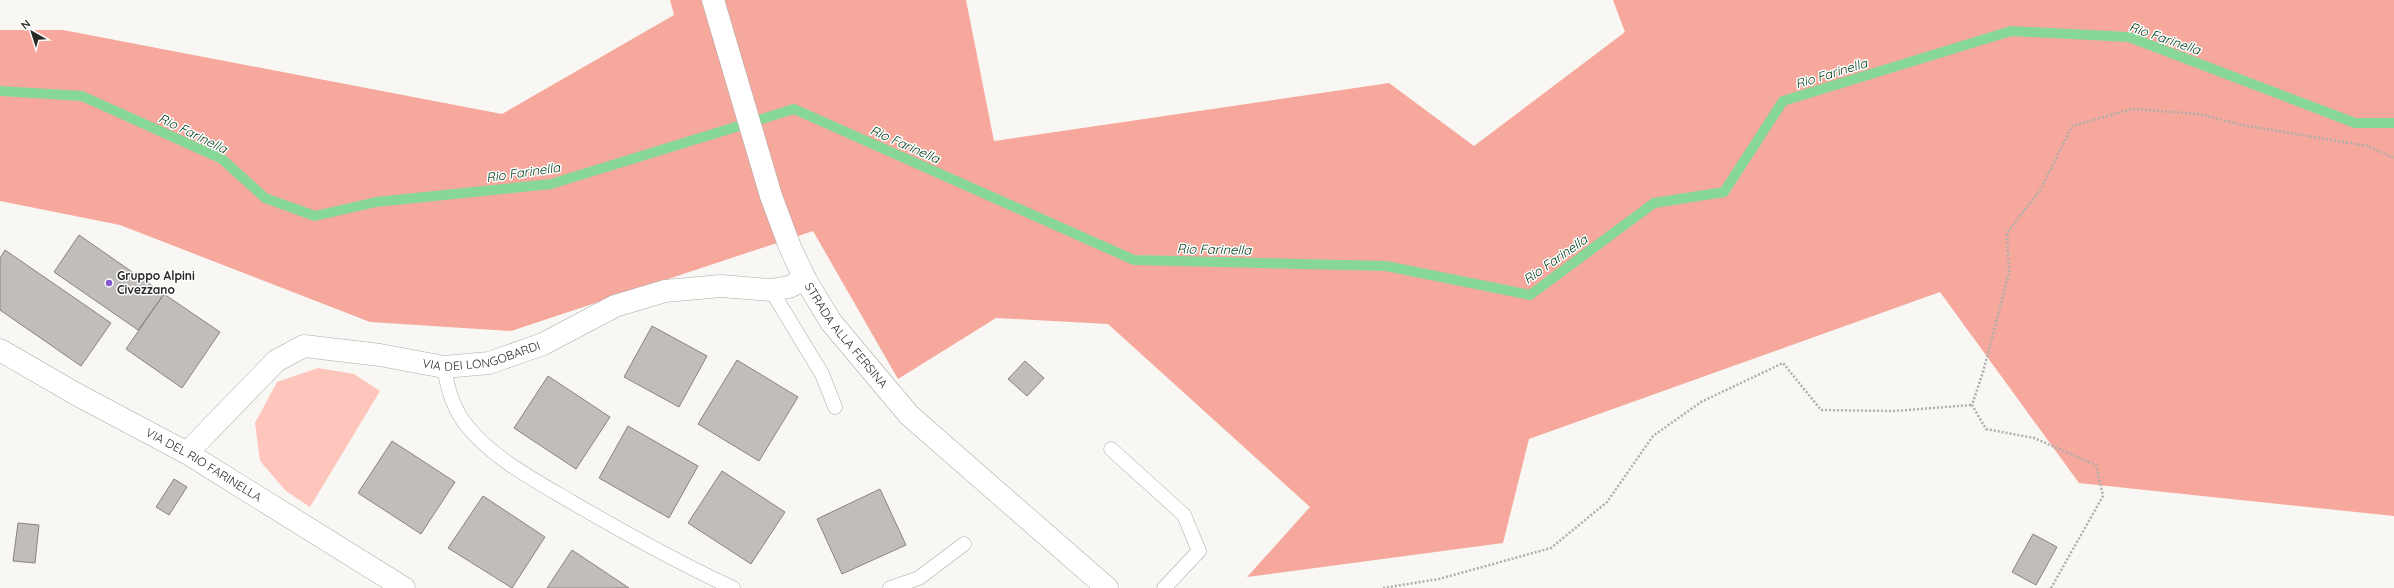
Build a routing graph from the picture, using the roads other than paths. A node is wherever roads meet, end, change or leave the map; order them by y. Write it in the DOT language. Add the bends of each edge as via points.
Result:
graph roads {
  1 [pos="713,0"];
  2 [pos="805,279"];
  3 [pos="771,290"];
  4 [pos="0,350"];
  5 [pos="444,367"];
  6 [pos="835,407"];
  7 [pos="1111,449"];
  8 [pos="187,453"];
  9 [pos="964,544"];
  10 [pos="404,588"];
  11 [pos="733,588"];
  12 [pos="890,588"];
  13 [pos="1107,588"];
  14 [pos="1164,588"];
  1 -- 2 [label="street, STRADA ALLA FERSINA" via="771,196"];
  2 -- 3 [label="street, VIA DEI LONGOBARDI" via="789,288"];
  2 -- 13 [label="street, STRADA ALLA FERSINA" via="831,322 909,415"];
  3 -- 5 [label="street, VIA DEI LONGOBARDI" via="721,286 665,291 615,306 543,344 489,363"];
  3 -- 6 [label="lane" via="822,374"];
  4 -- 8 [label="street, VIA DEL RIO FARINELLA"];
  5 -- 8 [label="street, VIA DEI LONGOBARDI" via="353,351 304,346 276,360"];
  5 -- 11 [label="lane" via="455,406 467,426 507,463 673,560"];
  7 -- 14 [label="lane" via="1184,515 1199,551"];
  8 -- 10 [label="street, VIA DEL RIO FARINELLA"];
  9 -- 12 [label="lane" via="919,578"];
}
